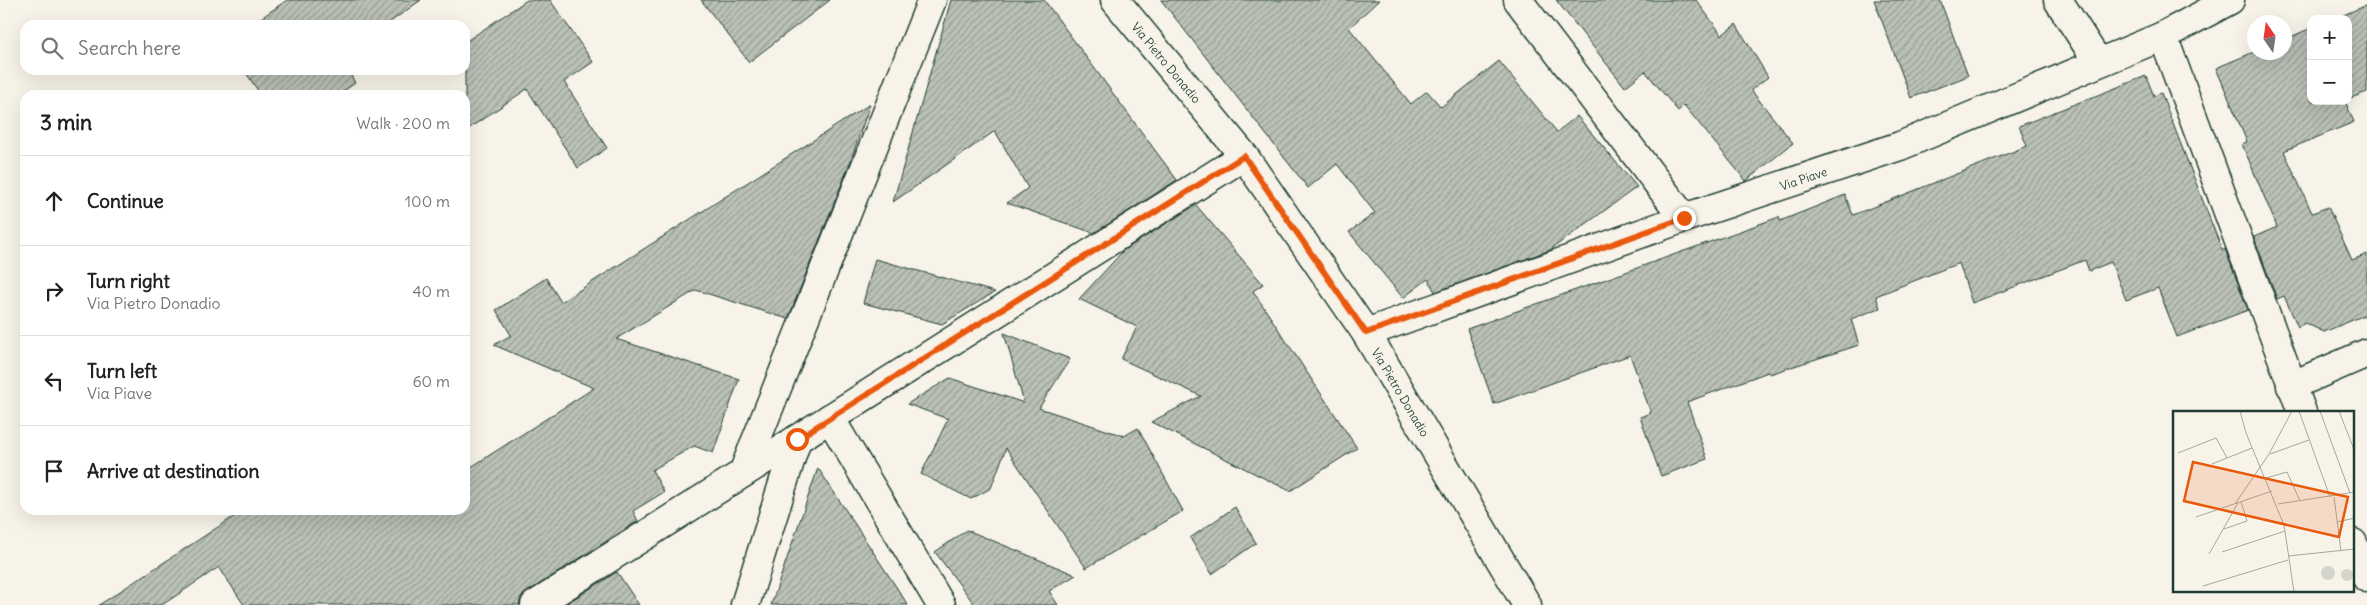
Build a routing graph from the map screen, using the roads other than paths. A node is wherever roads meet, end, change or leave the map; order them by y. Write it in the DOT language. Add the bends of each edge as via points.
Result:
graph roads {
  1 [pos="932,0"];
  2 [pos="1115,0"];
  3 [pos="1518,0"];
  4 [pos="2058,0"];
  5 [pos="2230,0"];
  6 [pos="2164,36"];
  7 [pos="2098,62"];
  8 [pos="1244,156"];
  9 [pos="1684,218"];
  10 [pos="1366,333"];
  11 [pos="2367,353"];
  12 [pos="2291,386"];
  13 [pos="2302,411"];
  14 [pos="830,418"];
  15 [pos="797,439"];
  16 [pos="743,473"];
  17 [pos="2354,546"];
  18 [pos="2367,578"];
  19 [pos="535,605"];
  20 [pos="744,605"];
  21 [pos="941,605"];
  22 [pos="1527,605"];
  1 -- 16 [label="street"];
  2 -- 8 [label="street, Via Pietro Donadio"];
  3 -- 9 [label="street"];
  4 -- 7 [label="street"];
  5 -- 6 [label="street, Via Piave"];
  6 -- 7 [label="street, Via Piave"];
  6 -- 12 [label="street"];
  7 -- 9 [label="street, Via Piave" via="1900,146"];
  8 -- 10 [label="street, Via Pietro Donadio"];
  8 -- 14 [label="street"];
  9 -- 10 [label="street, Via Piave"];
  10 -- 22 [label="street, Via Pietro Donadio"];
  11 -- 12 [label="street"];
  12 -- 13 [label="street"];
  14 -- 15 [label="street"];
  14 -- 21 [label="street"];
  15 -- 16 [label="street"];
  15 -- 20 [label="street"];
  16 -- 19 [label="street"];
  17 -- 18 [label="street"];
}
